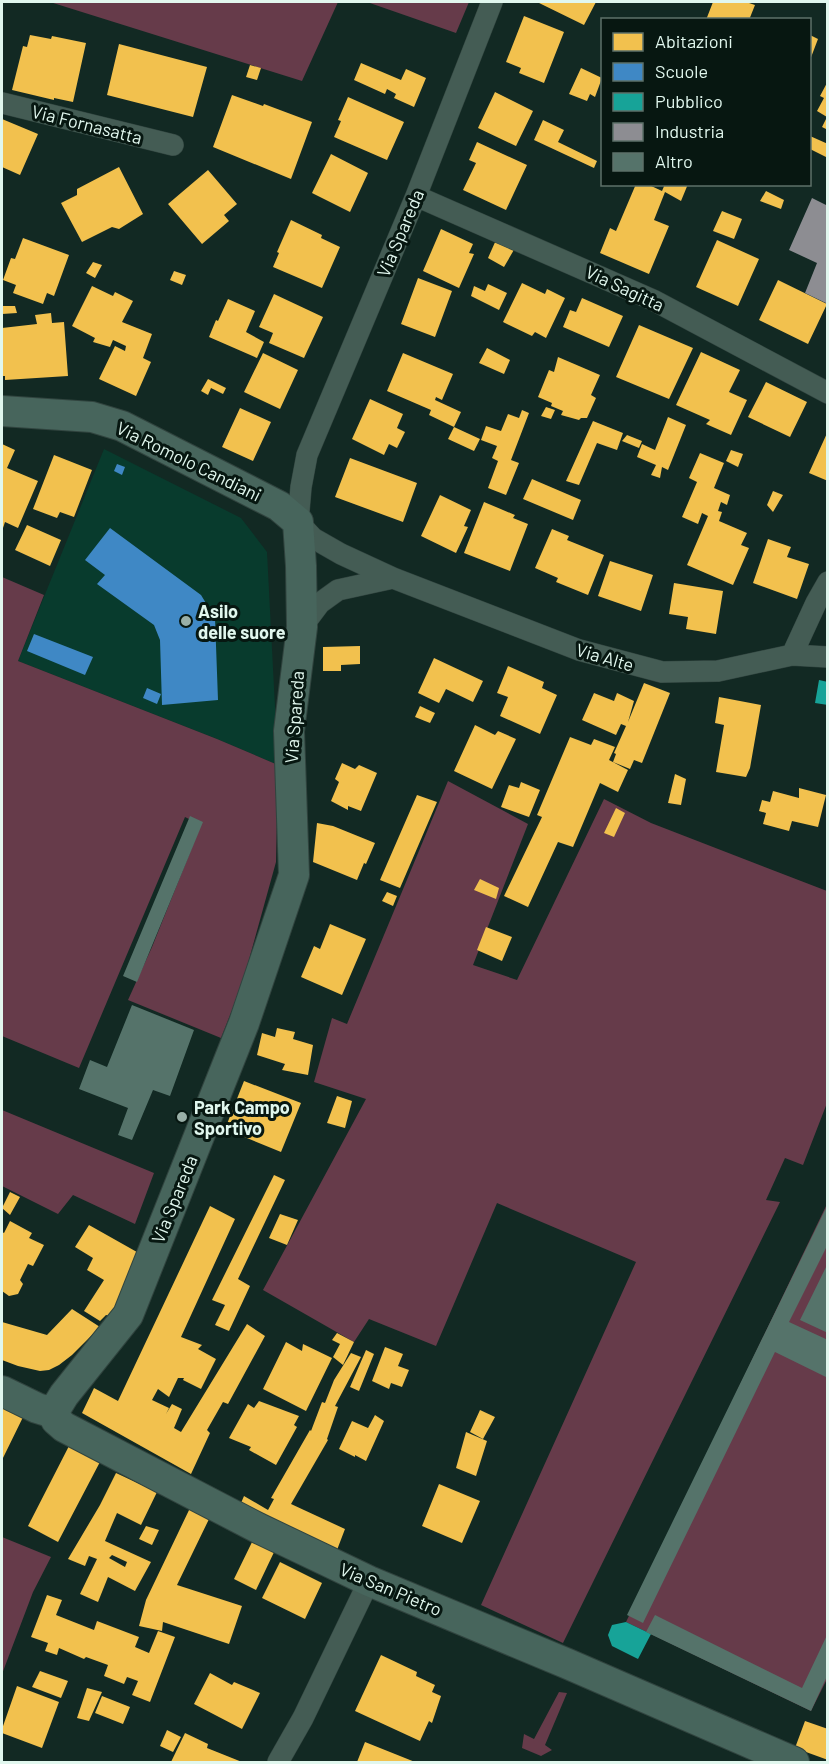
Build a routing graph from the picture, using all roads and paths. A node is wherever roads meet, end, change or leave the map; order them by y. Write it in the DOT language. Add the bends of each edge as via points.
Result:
graph roads {
  1 [pos="492,2"];
  2 [pos="2,103"];
  3 [pos="173,145"];
  4 [pos="416,196"];
  5 [pos="828,393"];
  6 [pos="2,411"];
  7 [pos="298,522"];
  8 [pos="393,578"];
  9 [pos="828,582"];
  10 [pos="302,627"];
  11 [pos="792,656"];
  12 [pos="828,657"];
  13 [pos="2,1391"];
  14 [pos="53,1413"];
  15 [pos="369,1581"];
  16 [pos="303,1718"];
  17 [pos="278,1762"];
  18 [pos="290,1762"];
  19 [pos="794,1762"];
  1 -- 4 [label="street, Via Spareda"];
  2 -- 3 [label="street, Via Fornasatta"];
  4 -- 5 [label="street, Via Sagitta" via="653,300"];
  4 -- 7 [label="street, Via Spareda" via="307,455"];
  6 -- 7 [label="street, Via Romolo Candiani" via="92,417 122,426 279,506"];
  7 -- 8 [label="street, Via Alte" via="313,538"];
  7 -- 10 [label="street, Via Spareda"];
  8 -- 10 [label="street" via="338,590 320,603"];
  8 -- 11 [label="street, Via Alte" via="579,650 662,672 718,671"];
  9 -- 11 [label="street"];
  10 -- 14 [label="street, Via Spareda" via="289,731 294,875 244,1023 128,1316"];
  11 -- 12 [label="street, Via Alte"];
  13 -- 14 [label="street, Via San Pietro"];
  14 -- 15 [label="street, Via San Pietro" via="64,1427 88,1440"];
  15 -- 16 [label="street"];
  15 -- 19 [label="street, Via San Pietro"];
  16 -- 17 [label="street"];
  16 -- 18 [label="street"];
}
